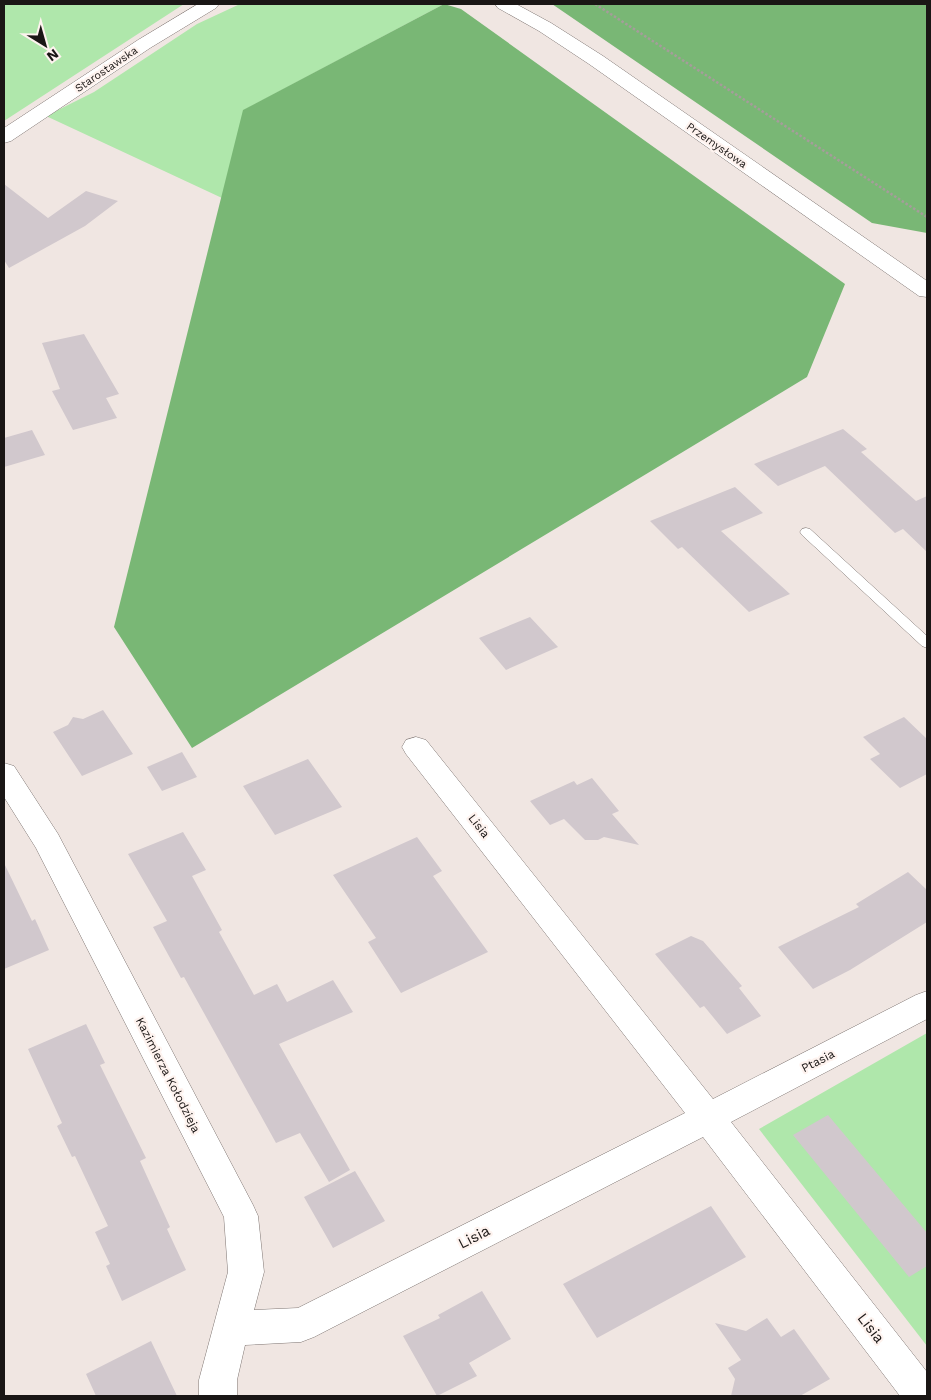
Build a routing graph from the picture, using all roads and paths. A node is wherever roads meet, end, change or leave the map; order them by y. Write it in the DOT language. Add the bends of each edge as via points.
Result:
graph roads {
  1 [pos="210,4"];
  2 [pos="504,4"];
  3 [pos="594,4"];
  4 [pos="4,137"];
  5 [pos="927,217"];
  6 [pos="927,291"];
  7 [pos="806,532"];
  8 [pos="927,643"];
  9 [pos="416,747"];
  10 [pos="4,774"];
  11 [pos="927,1004"];
  12 [pos="708,1118"];
  13 [pos="232,1328"];
  14 [pos="218,1396"];
  15 [pos="923,1396"];
  1 -- 4 [label="street, Starostawska"];
  2 -- 6 [label="street, Przemysłowa" via="596,60"];
  3 -- 5 [label="path"];
  7 -- 8 [label="lane"];
  9 -- 12 [label="street, Lisia"];
  10 -- 13 [label="street, Kazimierza Kołodzieja" via="48,842 241,1216 246,1272"];
  11 -- 12 [label="street, Ptasia"];
  12 -- 13 [label="street, Lisia" via="300,1325"];
  12 -- 15 [label="street, Lisia"];
  13 -- 14 [label="street, Kazimierza Kołodzieja" via="218,1380"];
}
